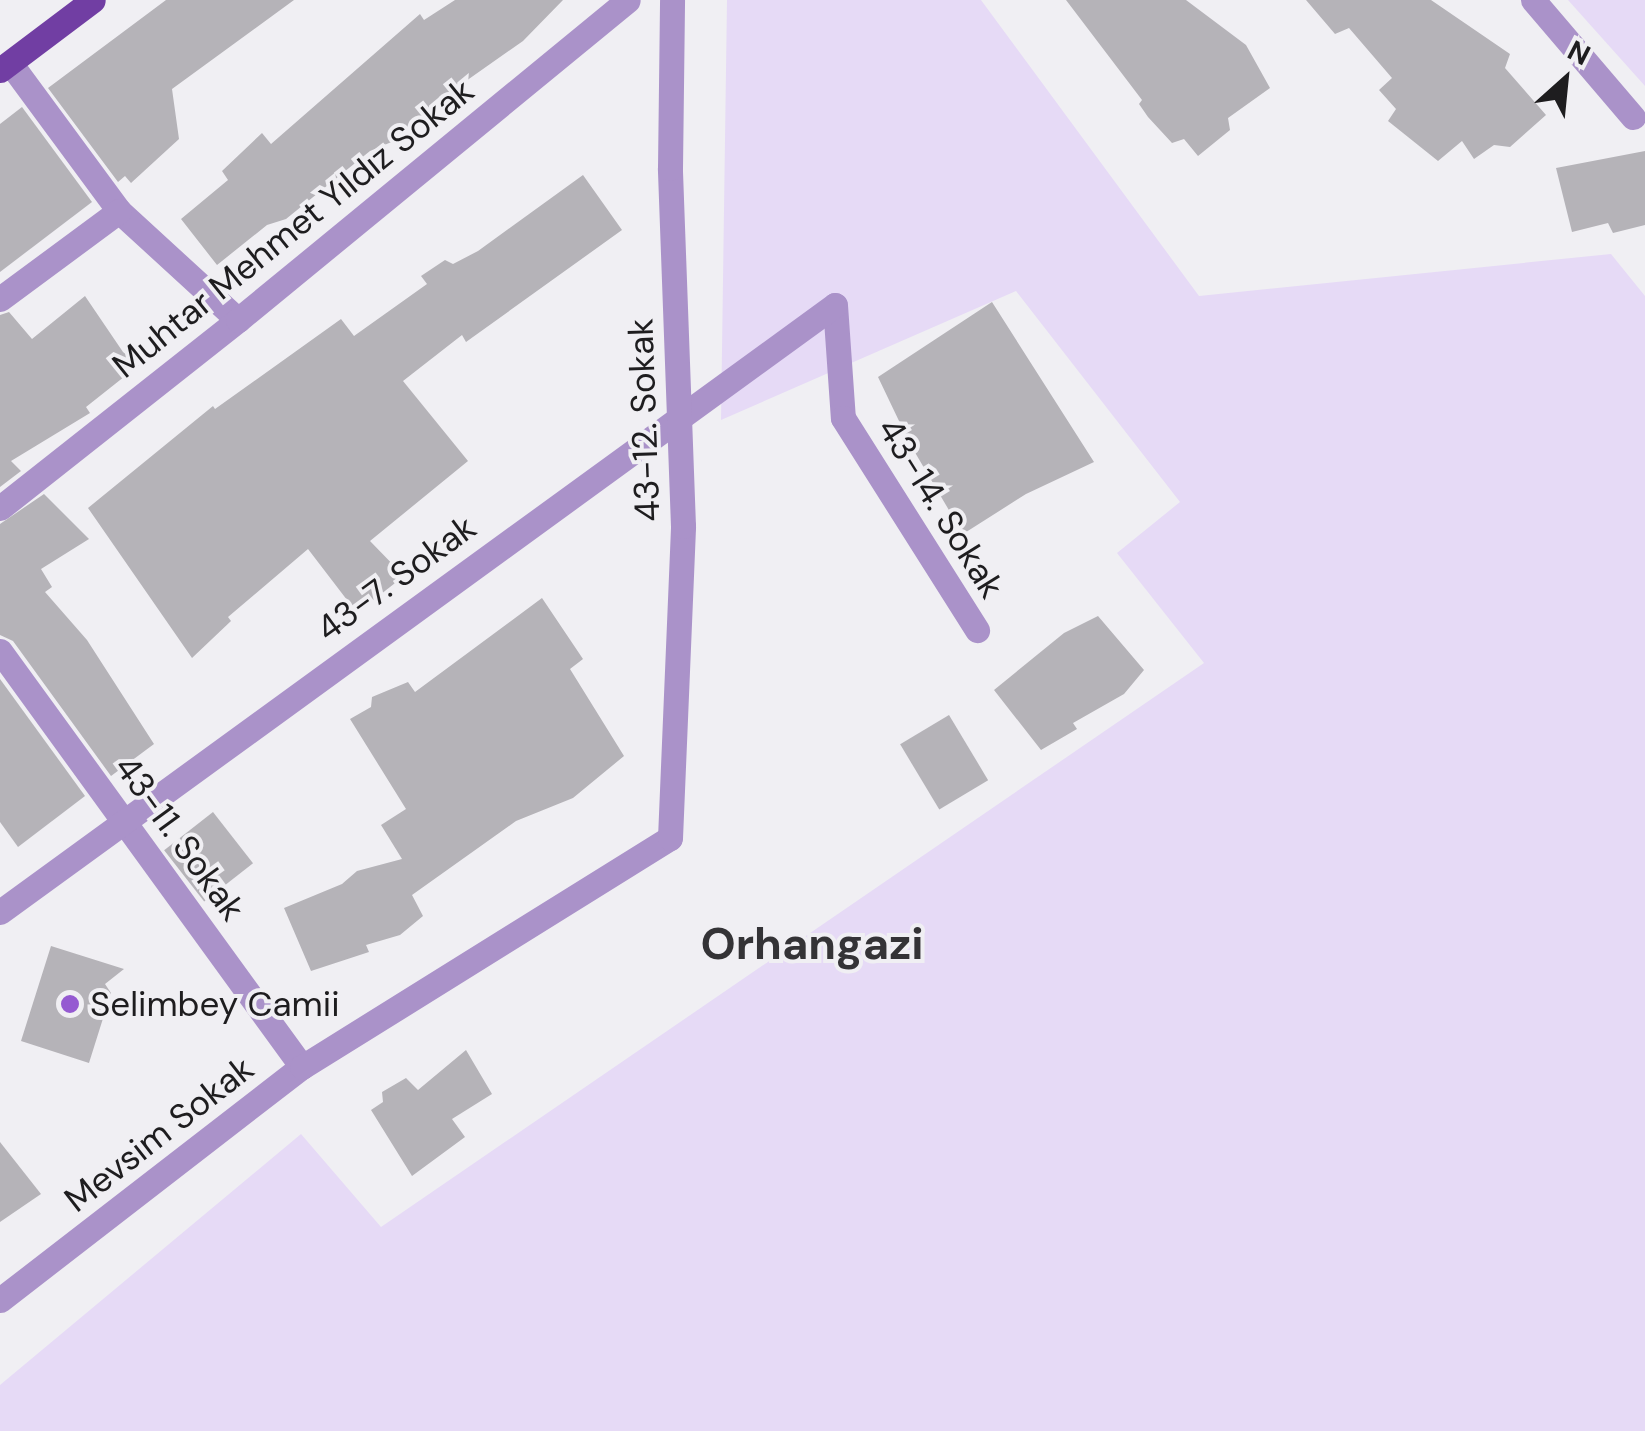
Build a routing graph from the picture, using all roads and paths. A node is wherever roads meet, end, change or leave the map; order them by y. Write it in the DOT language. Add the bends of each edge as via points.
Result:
graph roads {
  1 [pos="92,0"];
  2 [pos="628,0"];
  3 [pos="672,0"];
  4 [pos="1532,0"];
  5 [pos="5,66"];
  6 [pos="1633,116"];
  7 [pos="118,212"];
  8 [pos="0,299"];
  9 [pos="835,304"];
  10 [pos="238,320"];
  11 [pos="679,418"];
  12 [pos="0,508"];
  13 [pos="976,630"];
  14 [pos="0,651"];
  15 [pos="123,818"];
  16 [pos="670,838"];
  17 [pos="0,912"];
  18 [pos="302,1067"];
  19 [pos="0,1300"];
  1 -- 5 [label="main road"];
  2 -- 10 [label="street, Muhtar Mehmet Yıldız Sokak"];
  3 -- 11 [label="street, 43-12. Sokak"];
  4 -- 6 [label="street"];
  5 -- 7 [label="street"];
  7 -- 8 [label="street"];
  7 -- 10 [label="street"];
  9 -- 11 [label="street, 43-7. Sokak"];
  9 -- 13 [label="street, 43-14. Sokak" via="843,418"];
  10 -- 12 [label="street, Muhtar Mehmet Yıldız Sokak"];
  11 -- 15 [label="street, 43-7. Sokak"];
  11 -- 16 [label="street, 43-12. Sokak" via="683,526"];
  14 -- 15 [label="street, 43-11. Sokak"];
  15 -- 17 [label="street, 43-7. Sokak"];
  15 -- 18 [label="street, 43-11. Sokak"];
  16 -- 18 [label="street, Mevsim Sokak"];
  18 -- 19 [label="street, Mevsim Sokak"];
}
